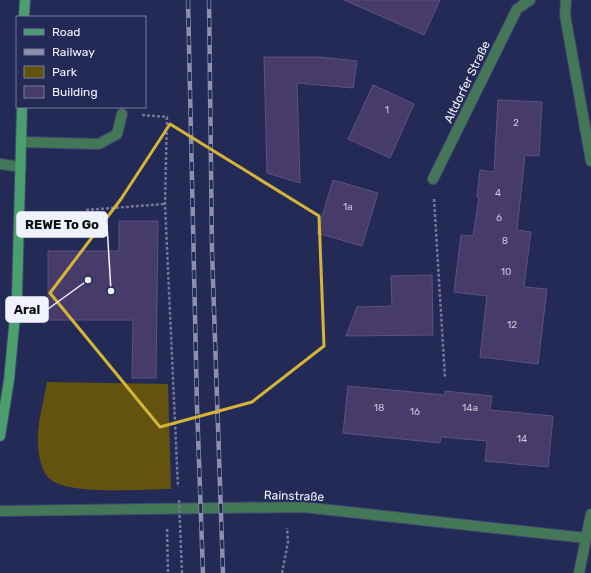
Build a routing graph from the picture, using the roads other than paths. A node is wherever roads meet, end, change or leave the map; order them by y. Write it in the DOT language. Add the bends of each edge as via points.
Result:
graph roads {
  1 [pos="25,0"];
  2 [pos="530,0"];
  3 [pos="566,0"];
  4 [pos="24,16"];
  5 [pos="22,108"];
  6 [pos="122,114"];
  7 [pos="21,142"];
  8 [pos="591,161"];
  9 [pos="0,164"];
  10 [pos="21,167"];
  11 [pos="433,179"];
  12 [pos="0,436"];
  13 [pos="0,511"];
  14 [pos="591,514"];
  15 [pos="586,538"];
  16 [pos="579,573"];
  1 -- 4 [label="main road"];
  2 -- 11 [label="street, Altdorfer Straße" via="517,9"];
  3 -- 8 [label="street" via="565,15"];
  5 -- 7 [label="main road"];
  6 -- 7 [label="street" via="117,134 99,144"];
  7 -- 10 [label="main road"];
  9 -- 10 [label="street"];
  10 -- 12 [label="main road" via="17,295 9,380"];
  13 -- 15 [label="street, Rainstraße" via="303,507"];
  14 -- 15 [label="street"];
  15 -- 16 [label="street"];
}
